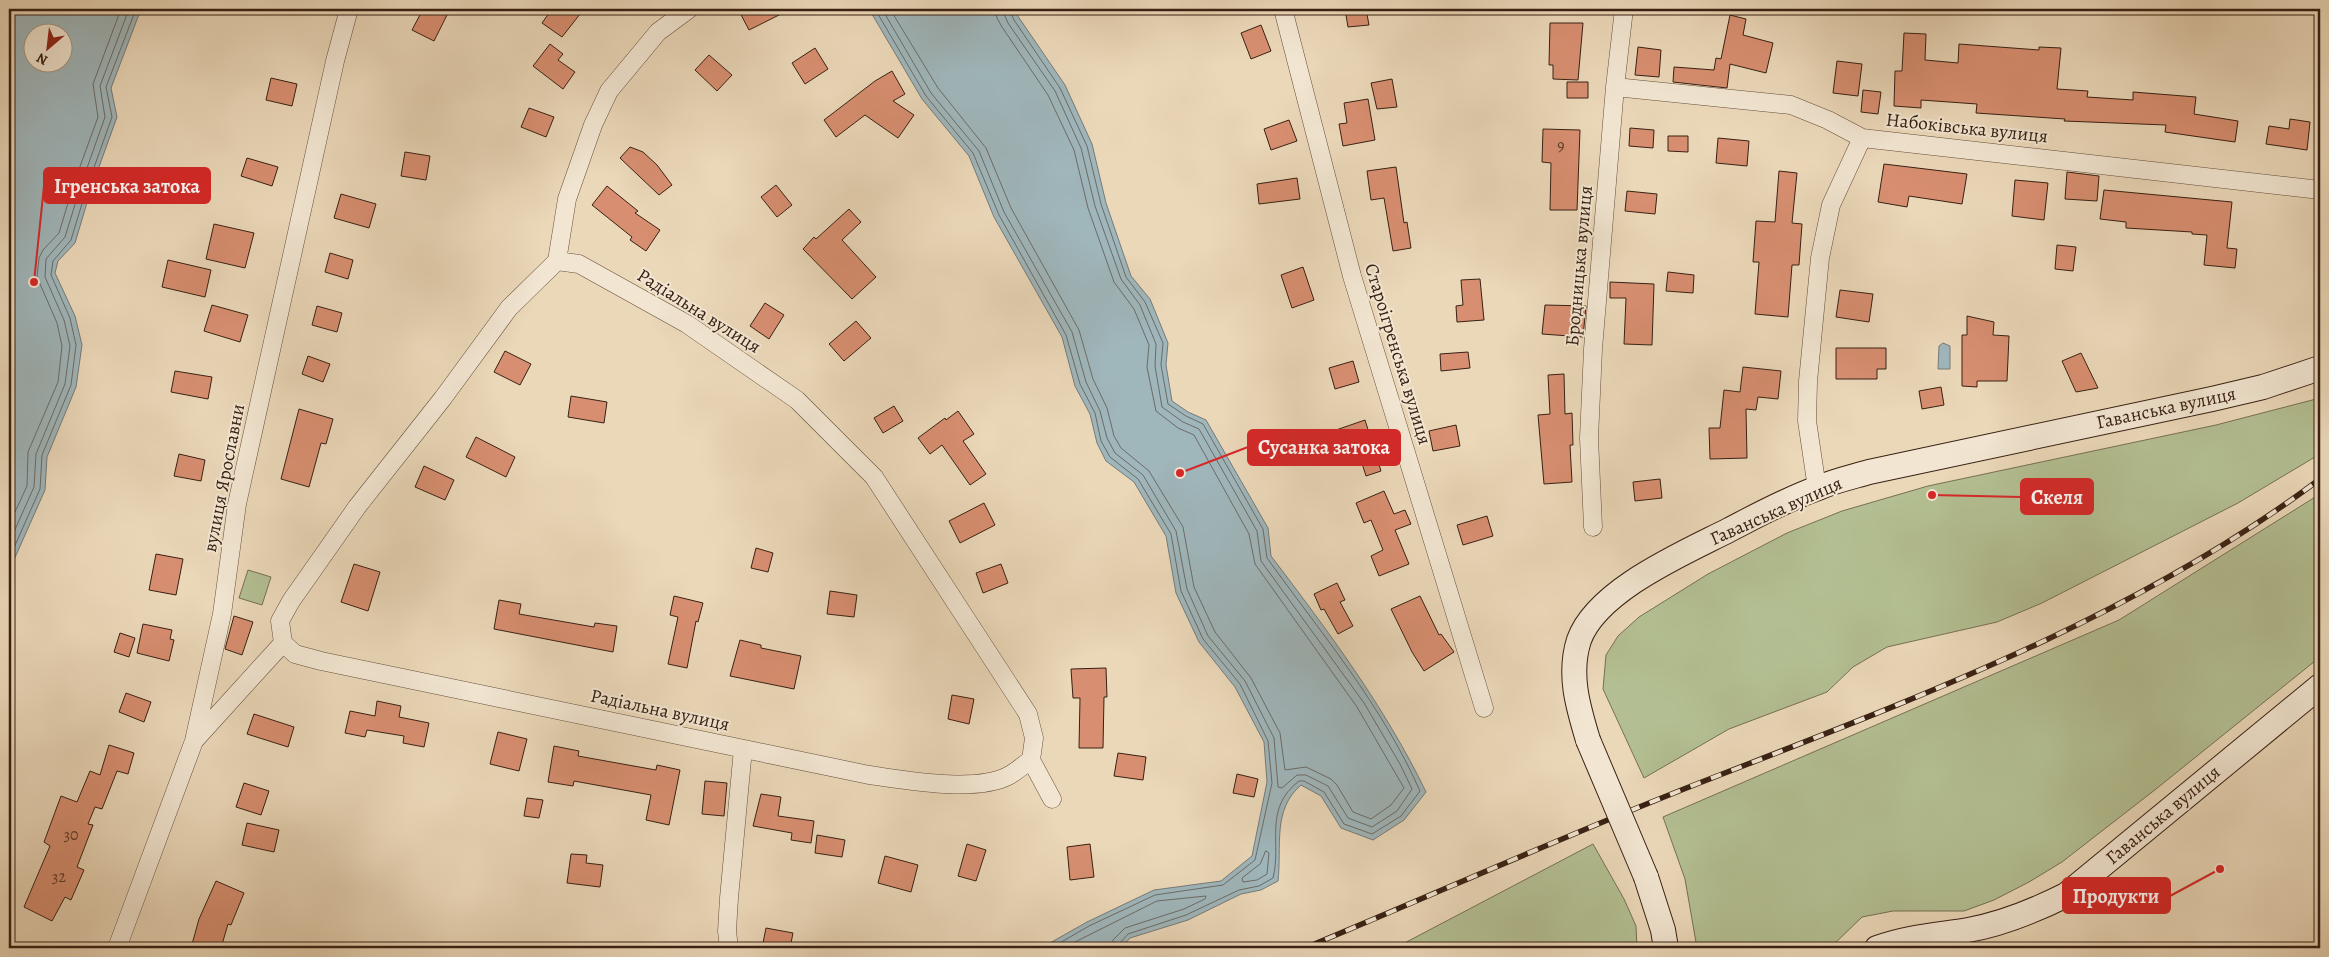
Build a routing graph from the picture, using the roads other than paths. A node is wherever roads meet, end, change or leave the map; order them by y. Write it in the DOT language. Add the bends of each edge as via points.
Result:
graph roads {
  1 [pos="349,9"];
  2 [pos="690,9"];
  3 [pos="1283,9"];
  4 [pos="1624,9"];
  5 [pos="1615,86"];
  6 [pos="1862,138"];
  7 [pos="2320,190"];
  8 [pos="557,261"];
  9 [pos="2320,368"];
  10 [pos="1817,488"];
  11 [pos="1593,527"];
  12 [pos="282,643"];
  13 [pos="2320,686"];
  14 [pos="1484,708"];
  15 [pos="194,741"];
  16 [pos="743,749"];
  17 [pos="1031,760"];
  18 [pos="1052,798"];
  19 [pos="117,948"];
  20 [pos="729,948"];
  21 [pos="1666,948"];
  22 [pos="1877,948"];
  1 -- 15 [label="street, вулиця Ярославни" via="237,504 222,614"];
  2 -- 8 [label="street" via="658,32 609,91 592,125 567,200"];
  3 -- 14 [label="street, Староігренська вулиця" via="1352,276"];
  4 -- 5 [label="street, Бродницька вулиця"];
  5 -- 6 [label="street, Набоківська вулиця" via="1791,105"];
  5 -- 11 [label="street, Бродницька вулиця" via="1591,388 1589,438"];
  6 -- 7 [label="street, Набоківська вулиця"];
  6 -- 10 [label="street" via="1830,205 1820,258 1807,421"];
  8 -- 12 [label="street" via="509,308 357,507 291,601 280,622"];
  8 -- 17 [label="street, Радіальна вулиця" via="579,264 678,320 797,400 874,477 1028,714 1034,738"];
  9 -- 10 [label="street, Гаванська вулиця" via="2263,387 1923,459"];
  10 -- 21 [label="street, Гаванська вулиця, bridge" via="1638,578 1599,610 1580,639 1574,664 1577,702 1588,740 1646,877"];
  12 -- 15 [label="street"];
  12 -- 16 [label="street, Радіальна вулиця" via="295,654 321,661"];
  13 -- 22 [label="street, Гаванська вулиця" via="2066,895 1998,923 1902,940"];
  15 -- 19 [label="street, вулиця Ярославни"];
  16 -- 17 [label="street, Радіальна вулиця" via="869,775 928,783 987,783 1009,776"];
  16 -- 20 [label="street" via="729,898"];
  17 -- 18 [label="street"];
}
